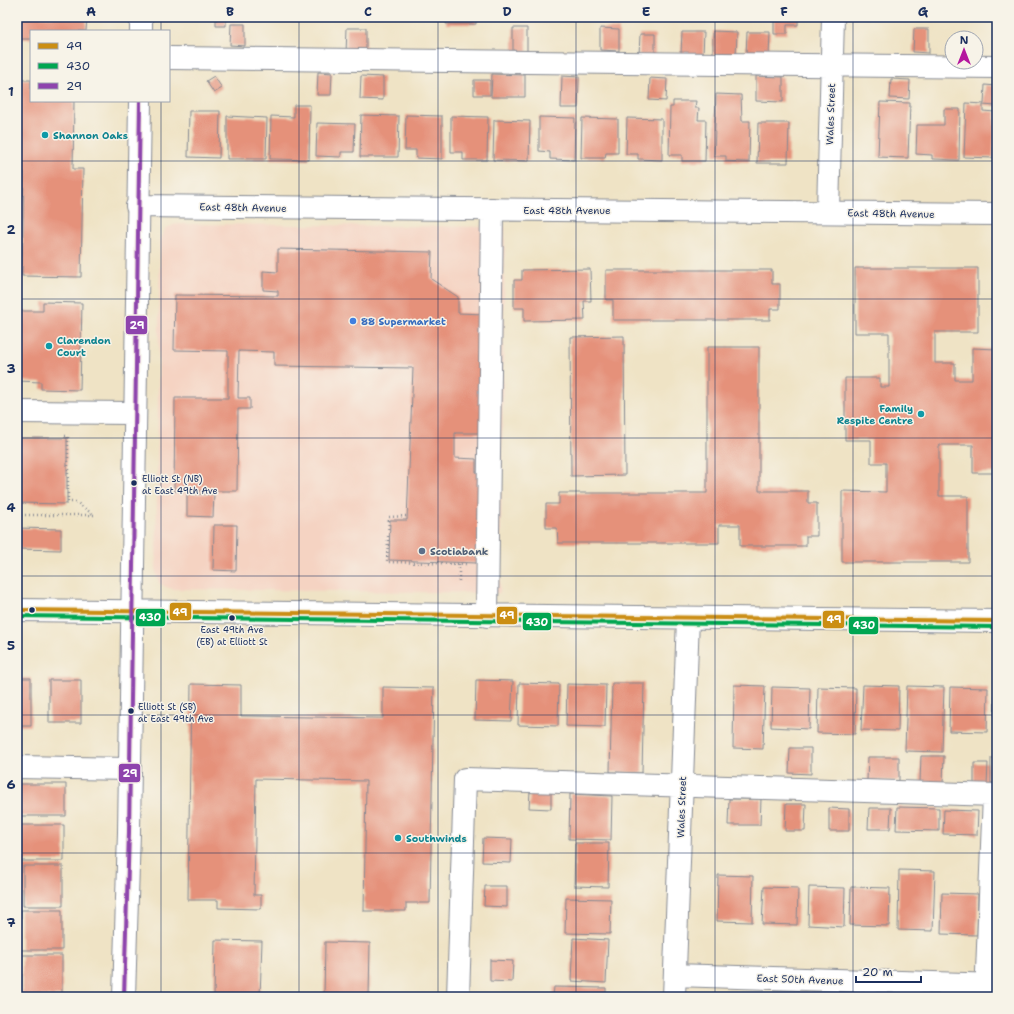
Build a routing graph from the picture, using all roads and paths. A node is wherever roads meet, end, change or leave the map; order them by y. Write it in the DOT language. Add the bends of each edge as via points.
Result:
graph roads {
  1 [pos="141,17"];
  2 [pos="833,17"];
  3 [pos="141,30"];
  4 [pos="170,58"];
  5 [pos="832,66"];
  6 [pos="997,67"];
  7 [pos="140,102"];
  8 [pos="137,206"];
  9 [pos="492,209"];
  10 [pos="828,212"];
  11 [pos="997,214"];
  12 [pos="17,412"];
  13 [pos="134,413"];
  14 [pos="61,436"];
  15 [pos="17,515"];
  16 [pos="406,516"];
  17 [pos="459,564"];
  18 [pos="471,565"];
  19 [pos="459,581"];
  20 [pos="17,610"];
  21 [pos="131,611"];
  22 [pos="487,616"];
  23 [pos="688,618"];
  24 [pos="997,621"];
  25 [pos="17,767"];
  26 [pos="129,769"];
  27 [pos="682,786"];
  28 [pos="995,795"];
  29 [pos="675,975"];
  30 [pos="990,989"];
  31 [pos="124,997"];
  32 [pos="458,997"];
  33 [pos="674,997"];
  1 -- 3 [label="street"];
  2 -- 5 [label="street, Wales Street"];
  4 -- 5 [label="street"];
  5 -- 6 [label="street"];
  5 -- 10 [label="street, Wales Street"];
  7 -- 8 [label="street"];
  8 -- 9 [label="street, East 48th Avenue"];
  8 -- 13 [label="street"];
  9 -- 10 [label="street, East 48th Avenue"];
  9 -- 22 [label="street"];
  10 -- 11 [label="street, East 48th Avenue"];
  12 -- 13 [label="street"];
  13 -- 21 [label="street"];
  14 -- 15 [label="path" via="68,436 68,502 76,502 94,515"];
  16 -- 17 [label="path" via="389,517 387,562"];
  17 -- 18 [label="path"];
  17 -- 19 [label="path"];
  20 -- 21 [label="street"];
  21 -- 22 [label="street"];
  21 -- 26 [label="street"];
  22 -- 23 [label="street"];
  23 -- 24 [label="street"];
  23 -- 27 [label="street, Wales Street"];
  25 -- 26 [label="street"];
  26 -- 31 [label="street"];
  27 -- 28 [label="street"];
  27 -- 29 [label="street, Wales Street"];
  27 -- 32 [label="street" via="465,779"];
  28 -- 30 [label="street"];
  29 -- 30 [label="street, East 50th Avenue"];
  29 -- 33 [label="street, Wales Street"];
}
